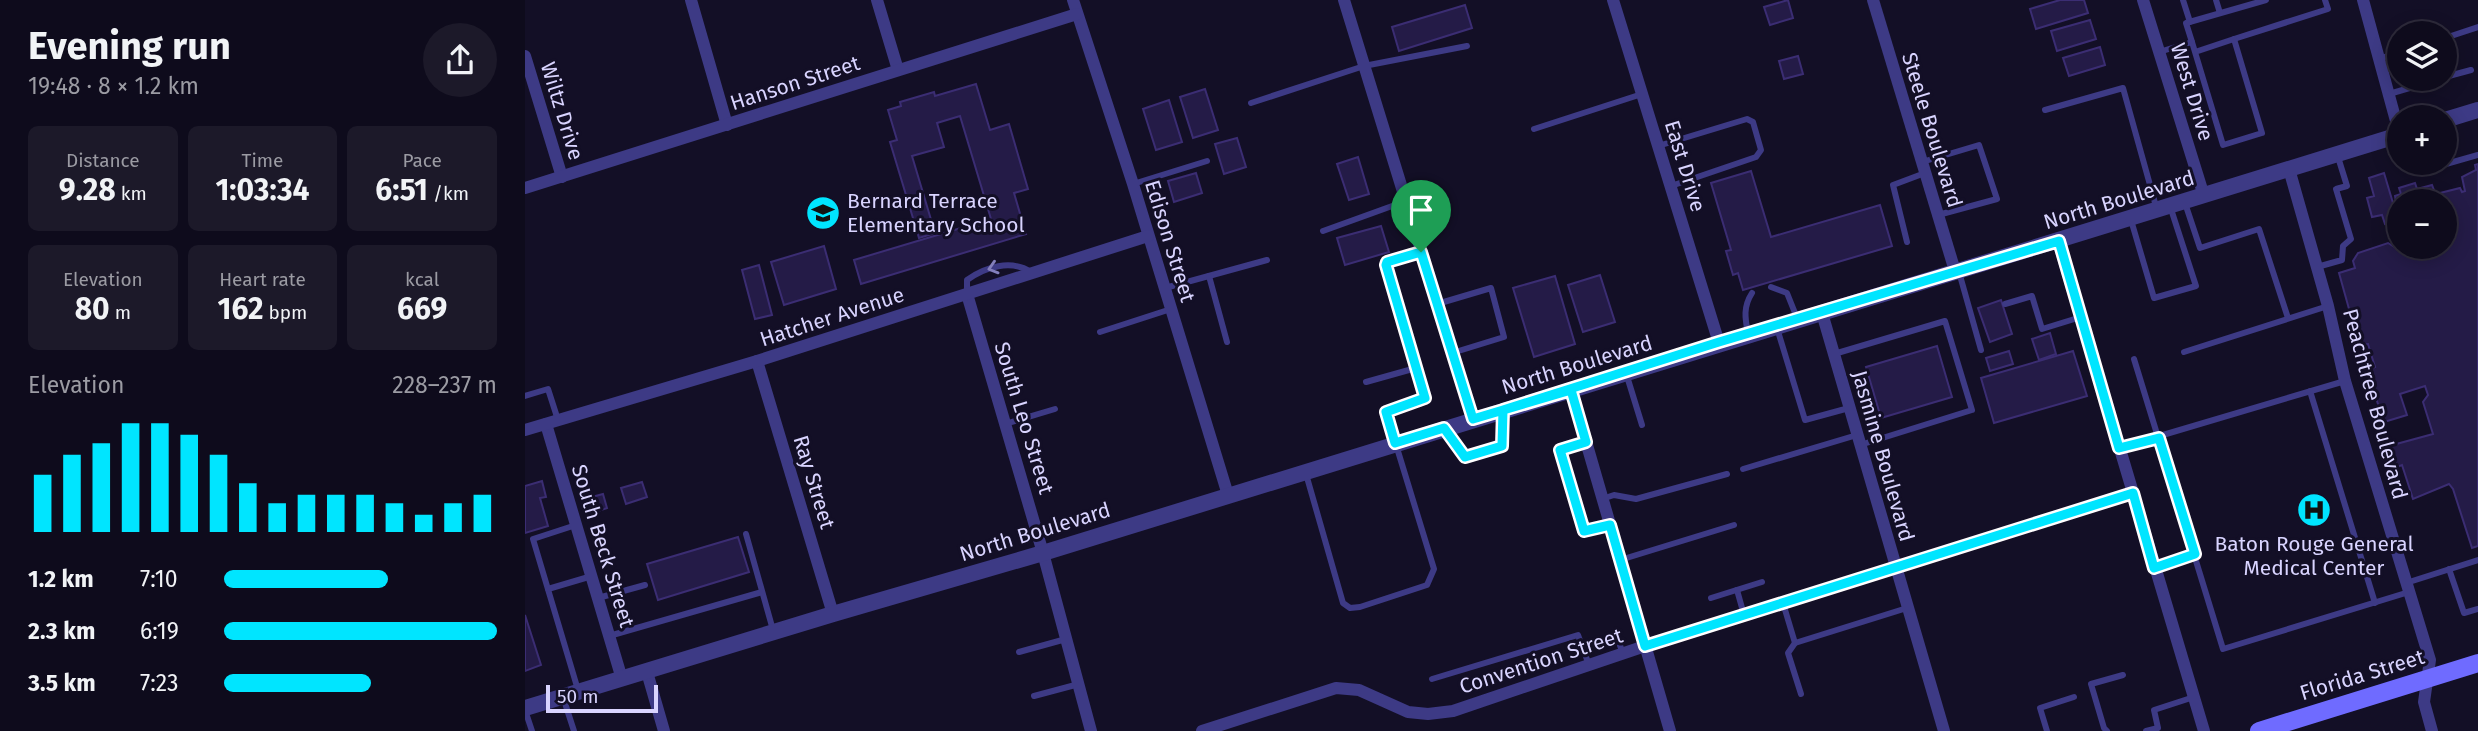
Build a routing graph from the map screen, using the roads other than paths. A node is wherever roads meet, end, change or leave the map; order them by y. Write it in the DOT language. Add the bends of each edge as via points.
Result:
graph roads {
  1 [pos="691,0"];
  2 [pos="877,0"];
  3 [pos="1073,0"];
  4 [pos="1344,0"];
  5 [pos="1613,0"];
  6 [pos="1873,0"];
  7 [pos="2143,0"];
  8 [pos="2183,0"];
  9 [pos="2216,0"];
  10 [pos="2266,0"];
  11 [pos="2325,0"];
  12 [pos="2364,0"];
  13 [pos="2220,13"];
  14 [pos="1077,14"];
  15 [pos="2190,22"];
  16 [pos="2478,27"];
  17 [pos="2457,34"];
  18 [pos="2234,39"];
  19 [pos="2192,42"];
  20 [pos="1467,46"];
  21 [pos="2159,52"];
  22 [pos="2195,52"];
  23 [pos="525,56"];
  24 [pos="2387,56"];
  25 [pos="2379,59"];
  26 [pos="1364,66"];
  27 [pos="2471,69"];
  28 [pos="898,70"];
  29 [pos="2457,74"];
  30 [pos="2399,91"];
  31 [pos="1642,94"];
  32 [pos="2389,94"];
  33 [pos="1251,103"];
  34 [pos="2392,105"];
  35 [pos="2045,110"];
  36 [pos="2478,110"];
  37 [pos="2457,116"];
  38 [pos="727,125"];
  39 [pos="1534,129"];
  40 [pos="2387,137"];
  41 [pos="1658,145"];
  42 [pos="2338,154"];
  43 [pos="2478,155"];
  44 [pos="1207,161"];
  45 [pos="2457,161"];
  46 [pos="1924,167"];
  47 [pos="2289,169"];
  48 [pos="562,177"];
  49 [pos="1133,184"];
  50 [pos="1671,186"];
  51 [pos="525,188"];
  52 [pos="2204,196"];
  53 [pos="1406,201"];
  54 [pos="2171,206"];
  55 [pos="1938,215"];
  56 [pos="2131,218"];
  57 [pos="1324,230"];
  58 [pos="1149,236"];
  59 [pos="2059,241"];
  60 [pos="1906,242"];
  61 [pos="1421,252"];
  62 [pos="1266,260"];
  63 [pos="2317,267"];
  64 [pos="1957,271"];
  65 [pos="1209,276"];
  66 [pos="1771,287"];
  67 [pos="1165,288"];
  68 [pos="1752,293"];
  69 [pos="967,294"];
  70 [pos="1437,304"];
  71 [pos="2005,304"];
  72 [pos="2328,306"];
  73 [pos="1171,309"];
  74 [pos="1822,313"];
  75 [pos="2081,317"];
  76 [pos="2288,318"];
  77 [pos="1798,320"];
  78 [pos="1776,326"];
  79 [pos="1100,331"];
  80 [pos="1748,334"];
  81 [pos="1227,342"];
  82 [pos="1719,342"];
  83 [pos="1981,350"];
  84 [pos="2184,352"];
  85 [pos="1452,353"];
  86 [pos="1834,354"];
  87 [pos="2134,359"];
  88 [pos="757,361"];
  89 [pos="1416,368"];
  90 [pos="1626,372"];
  91 [pos="2345,381"];
  92 [pos="1366,382"];
  93 [pos="1571,390"];
  94 [pos="2311,391"];
  95 [pos="525,396"];
  96 [pos="1849,408"];
  97 [pos="1055,409"];
  98 [pos="1503,410"];
  99 [pos="1473,419"];
  100 [pos="552,422"];
  101 [pos="1006,425"];
  102 [pos="1642,425"];
  103 [pos="1444,428"];
  104 [pos="525,430"];
  105 [pos="2159,438"];
  106 [pos="1858,440"];
  107 [pos="1586,442"];
  108 [pos="1395,443"];
  109 [pos="2119,448"];
  110 [pos="1743,469"];
  111 [pos="1305,470"];
  112 [pos="1727,474"];
  113 [pos="2133,493"];
  114 [pos="1228,495"];
  115 [pos="1602,499"];
  116 [pos="576,525"];
  117 [pos="1610,525"];
  118 [pos="1734,525"];
  119 [pos="746,534"];
  120 [pos="1043,552"];
  121 [pos="2195,554"];
  122 [pos="1620,560"];
  123 [pos="2478,560"];
  124 [pos="1896,568"];
  125 [pos="2154,568"];
  126 [pos="2449,569"];
  127 [pos="592,576"];
  128 [pos="1762,582"];
  129 [pos="645,585"];
  130 [pos="2408,587"];
  131 [pos="548,589"];
  132 [pos="1737,590"];
  133 [pos="762,592"];
  134 [pos="598,598"];
  135 [pos="1711,598"];
  136 [pos="1783,603"];
  137 [pos="2375,603"];
  138 [pos="1907,608"];
  139 [pos="2478,609"];
  140 [pos="833,614"];
  141 [pos="1744,615"];
  142 [pos="1615,631"];
  143 [pos="773,632"];
  144 [pos="609,636"];
  145 [pos="1066,639"];
  146 [pos="1795,643"];
  147 [pos="1645,646"];
  148 [pos="1019,652"];
  149 [pos="1623,654"];
  150 [pos="2478,663"];
  151 [pos="1589,665"];
  152 [pos="647,672"];
  153 [pos="2123,675"];
  154 [pos="622,679"];
  155 [pos="1431,679"];
  156 [pos="2428,679"];
  157 [pos="1079,684"];
  158 [pos="571,694"];
  159 [pos="1801,694"];
  160 [pos="1034,696"];
  161 [pos="2074,697"];
  162 [pos="2194,697"];
  163 [pos="525,708"];
  164 [pos="532,731"];
  165 [pos="574,731"];
  166 [pos="664,731"];
  167 [pos="1091,731"];
  168 [pos="1202,731"];
  169 [pos="1670,731"];
  170 [pos="1944,731"];
  171 [pos="2047,731"];
  172 [pos="2107,731"];
  173 [pos="2146,731"];
  174 [pos="2204,731"];
  175 [pos="2259,731"];
  176 [pos="2432,731"];
  1 -- 38 [label="street"];
  2 -- 28 [label="street"];
  3 -- 14 [label="street, Edison Street"];
  4 -- 26 [label="street"];
  5 -- 31 [label="street, East Drive"];
  6 -- 46 [label="street, Steele Boulevard"];
  7 -- 21 [label="street, West Drive"];
  8 -- 15 [label="lane"];
  9 -- 13 [label="lane"];
  10 -- 13 [label="lane"];
  11 -- 18 [label="lane" via="2328,9"];
  12 -- 25 [label="street"];
  13 -- 15 [label="lane"];
  14 -- 28 [label="street, Hanson Street"];
  14 -- 49 [label="street, Edison Street"];
  15 -- 19 [label="lane" via="2186,23"];
  16 -- 17 [label="lane"];
  18 -- 22 [label="lane"];
  18 -- 22 [label="lane" via="2262,133 2223,145"];
  19 -- 21 [label="lane"];
  19 -- 22 [label="lane"];
  20 -- 26 [label="lane"];
  21 -- 52 [label="street, West Drive"];
  23 -- 48 [label="street, Wiltz Drive"];
  24 -- 25 [label="lane"];
  25 -- 32 [label="street"];
  26 -- 33 [label="lane"];
  26 -- 53 [label="street"];
  27 -- 29 [label="lane"];
  28 -- 38 [label="street, Hanson Street"];
  30 -- 32 [label="lane"];
  31 -- 39 [label="lane"];
  31 -- 41 [label="street, East Drive"];
  32 -- 34 [label="street"];
  35 -- 54 [label="lane" via="2123,88"];
  36 -- 37 [label="street"];
  38 -- 48 [label="street, Hanson Street"];
  40 -- 42 [label="street, North Boulevard"];
  41 -- 50 [label="street, East Drive"];
  41 -- 50 [label="lane" via="1747,119 1753,122 1761,150 1756,157"];
  42 -- 47 [label="street, North Boulevard"];
  42 -- 63 [label="lane" via="2347,186 2336,189 2351,239 2343,246 2342,260"];
  43 -- 45 [label="lane"];
  44 -- 49 [label="lane"];
  46 -- 55 [label="street, Steele Boulevard"];
  46 -- 55 [label="lane" via="1979,145 1997,199"];
  46 -- 60 [label="lane" via="1892,185"];
  47 -- 52 [label="street, North Boulevard"];
  47 -- 63 [label="street, Peachtree Boulevard"];
  48 -- 51 [label="street, Hanson Street"];
  49 -- 58 [label="street, Edison Street"];
  50 -- 82 [label="street, East Drive"];
  52 -- 54 [label="street, North Boulevard"];
  53 -- 57 [label="lane"];
  53 -- 61 [label="street"];
  54 -- 56 [label="street, North Boulevard"];
  54 -- 56 [label="lane" via="2196,286 2154,298"];
  54 -- 76 [label="lane" via="2200,248 2259,229"];
  55 -- 64 [label="street, Steele Boulevard"];
  56 -- 59 [label="street, North Boulevard"];
  58 -- 67 [label="street, Edison Street"];
  58 -- 69 [label="street, Hatcher Avenue"];
  59 -- 64 [label="street, North Boulevard"];
  59 -- 75 [label="street"];
  61 -- 70 [label="street"];
  61 -- 89 [label="lane" via="1386,265"];
  62 -- 65 [label="lane"];
  63 -- 72 [label="street, Peachtree Boulevard"];
  64 -- 74 [label="street, North Boulevard"];
  64 -- 83 [label="lane"];
  65 -- 67 [label="lane"];
  65 -- 81 [label="lane"];
  66 -- 77 [label="lane" via="1787,293"];
  67 -- 73 [label="street, Edison Street"];
  68 -- 80 [label="lane" via="1745,311"];
  69 -- 88 [label="street, Hatcher Avenue"];
  69 -- 101 [label="street, South Leo Street"];
  70 -- 85 [label="street"];
  70 -- 85 [label="lane" via="1491,288 1504,337"];
  71 -- 75 [label="lane" via="2032,296 2042,329"];
  72 -- 76 [label="lane"];
  72 -- 91 [label="street, Peachtree Boulevard"];
  73 -- 79 [label="lane"];
  73 -- 114 [label="street, Edison Street"];
  74 -- 77 [label="street, North Boulevard"];
  74 -- 86 [label="street, Jasmine Boulevard"];
  75 -- 109 [label="street"];
  76 -- 84 [label="lane"];
  77 -- 78 [label="street, North Boulevard"];
  78 -- 80 [label="street, North Boulevard"];
  78 -- 96 [label="lane" via="1805,421"];
  80 -- 82 [label="street, North Boulevard"];
  82 -- 90 [label="street, North Boulevard"];
  85 -- 99 [label="street"];
  86 -- 96 [label="street, Jasmine Boulevard"];
  86 -- 106 [label="lane" via="1945,321 1972,410"];
  87 -- 105 [label="lane"];
  88 -- 100 [label="street, Hatcher Avenue"];
  88 -- 140 [label="street, Ray Street"];
  89 -- 92 [label="lane"];
  89 -- 108 [label="lane" via="1425,398 1386,412"];
  90 -- 93 [label="street, North Boulevard"];
  90 -- 102 [label="lane"];
  91 -- 94 [label="lane"];
  91 -- 130 [label="street, Peachtree Boulevard"];
  93 -- 98 [label="street, North Boulevard"];
  93 -- 107 [label="street"];
  94 -- 105 [label="lane"];
  94 -- 137 [label="lane"];
  95 -- 100 [label="lane" via="548,389"];
  96 -- 106 [label="street, Jasmine Boulevard"];
  97 -- 101 [label="lane"];
  98 -- 99 [label="street, North Boulevard"];
  98 -- 103 [label="lane" via="1502,446 1465,457"];
  99 -- 103 [label="street, North Boulevard"];
  100 -- 104 [label="street, Hatcher Avenue"];
  100 -- 116 [label="street, South Beck Street"];
  101 -- 120 [label="street, South Leo Street"];
  103 -- 108 [label="street, North Boulevard"];
  105 -- 109 [label="lane"];
  105 -- 121 [label="lane"];
  106 -- 110 [label="lane"];
  106 -- 124 [label="street, Jasmine Boulevard"];
  107 -- 115 [label="street"];
  107 -- 117 [label="lane" via="1560,450 1584,531"];
  108 -- 111 [label="street, North Boulevard"];
  108 -- 111 [label="lane" via="1434,569 1427,585 1360,607 1343,603"];
  109 -- 113 [label="street"];
  111 -- 114 [label="street, North Boulevard"];
  112 -- 115 [label="lane" via="1636,499 1614,495"];
  113 -- 124 [label="street, Convention Street"];
  113 -- 125 [label="street"];
  114 -- 120 [label="street, North Boulevard"];
  115 -- 117 [label="street"];
  116 -- 127 [label="street, South Beck Street"];
  116 -- 131 [label="lane" via="533,539"];
  117 -- 122 [label="street"];
  118 -- 122 [label="lane"];
  119 -- 133 [label="lane"];
  120 -- 140 [label="street, North Boulevard"];
  120 -- 145 [label="street, South Leo Street"];
  121 -- 125 [label="lane"];
  121 -- 137 [label="lane" via="2223,649"];
  122 -- 147 [label="street"];
  123 -- 126 [label="lane"];
  124 -- 136 [label="street, Convention Street"];
  124 -- 138 [label="street, Jasmine Boulevard"];
  125 -- 162 [label="street"];
  126 -- 130 [label="lane"];
  126 -- 139 [label="lane" via="2464,613"];
  127 -- 131 [label="lane"];
  127 -- 134 [label="street, South Beck Street"];
  128 -- 132 [label="lane"];
  129 -- 134 [label="lane"];
  130 -- 137 [label="lane"];
  130 -- 156 [label="street, Peachtree Boulevard" via="2430,660"];
  131 -- 158 [label="lane"];
  132 -- 135 [label="lane"];
  132 -- 141 [label="lane"];
  133 -- 143 [label="lane"];
  133 -- 144 [label="lane"];
  134 -- 144 [label="street, South Beck Street"];
  136 -- 141 [label="street, Convention Street"];
  136 -- 146 [label="lane"];
  138 -- 146 [label="lane"];
  138 -- 170 [label="street, Jasmine Boulevard"];
  140 -- 143 [label="street, North Boulevard"];
  141 -- 147 [label="street, Convention Street"];
  142 -- 149 [label="lane"];
  143 -- 152 [label="street, North Boulevard"];
  144 -- 154 [label="street, South Beck Street"];
  145 -- 148 [label="lane"];
  145 -- 157 [label="street, South Leo Street"];
  146 -- 159 [label="lane" via="1788,653"];
  147 -- 149 [label="street, Convention Street"];
  147 -- 169 [label="street"];
  149 -- 151 [label="street, Convention Street"];
  150 -- 156 [label="main road, Florida Street"];
  151 -- 155 [label="lane" via="1578,635"];
  151 -- 168 [label="street, Convention Street" via="1453,711 1408,712 1359,690 1336,688"];
  152 -- 154 [label="street, North Boulevard"];
  152 -- 166 [label="street"];
  153 -- 172 [label="lane" via="2091,684"];
  154 -- 158 [label="street, North Boulevard"];
  156 -- 175 [label="main road, Florida Street"];
  156 -- 176 [label="street, Peachtree Boulevard" via="2424,702"];
  157 -- 160 [label="lane"];
  157 -- 167 [label="street, South Leo Street"];
  158 -- 163 [label="street, North Boulevard"];
  158 -- 165 [label="lane"];
  161 -- 171 [label="lane" via="2040,708"];
  162 -- 173 [label="lane" via="2154,710 2158,728"];
  162 -- 174 [label="street"];
  163 -- 164 [label="lane"];
}
